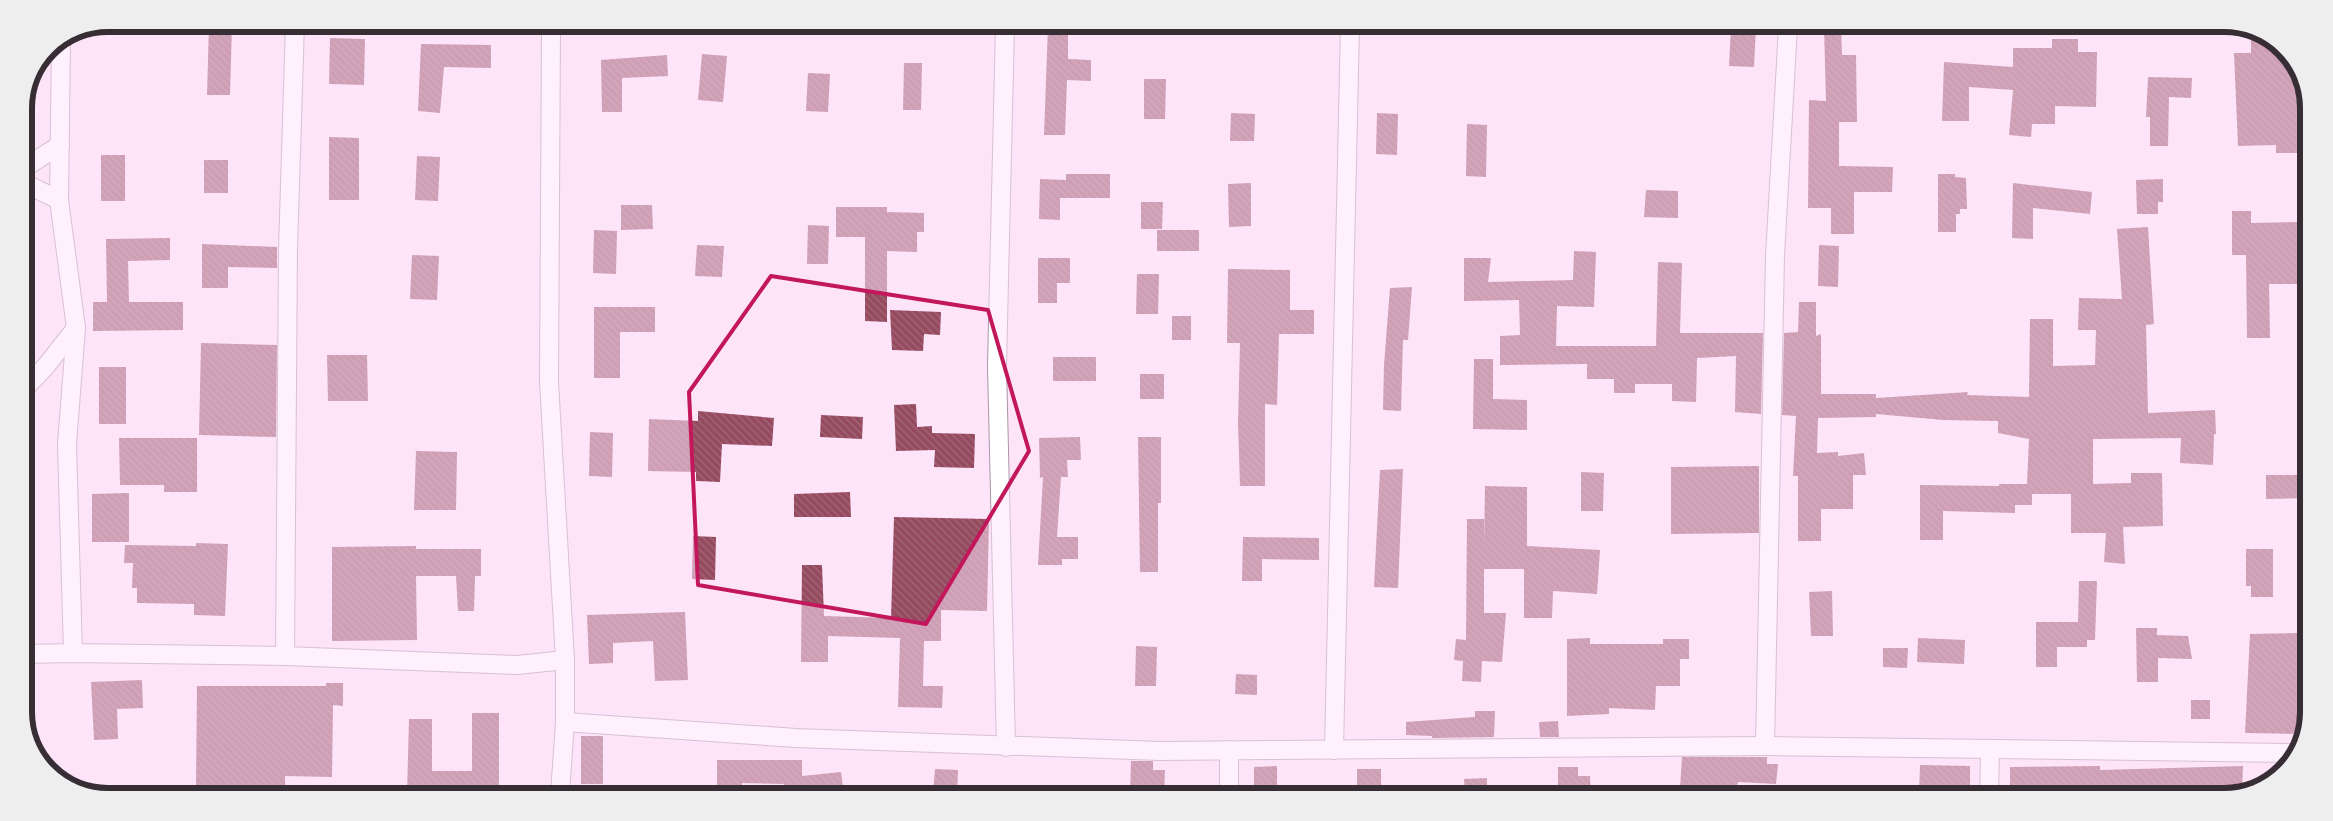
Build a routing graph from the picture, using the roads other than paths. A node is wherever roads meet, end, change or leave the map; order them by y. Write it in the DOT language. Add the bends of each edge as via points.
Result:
graph roads {
  1 [pos="295,32"];
  2 [pos="551,32"];
  3 [pos="1005,32"];
  4 [pos="1350,32"];
  5 [pos="1788,32"];
  6 [pos="61,50"];
  7 [pos="60,145"];
  8 [pos="32,163"];
  9 [pos="32,187"];
  10 [pos="59,200"];
  11 [pos="76,328"];
  12 [pos="32,380"];
  13 [pos="73,653"];
  14 [pos="33,654"];
  15 [pos="285,656"];
  16 [pos="565,660"];
  17 [pos="565,722"];
  18 [pos="1764,746"];
  19 [pos="1006,747"];
  20 [pos="1229,750"];
  21 [pos="1334,750"];
  22 [pos="1990,751"];
  23 [pos="2289,753"];
  24 [pos="560,788"];
  25 [pos="1229,788"];
  26 [pos="1989,788"];
  1 -- 15 [label="street" via="288,249"];
  2 -- 16 [label="street" via="549,382"];
  3 -- 19 [label="street" via="997,366"];
  4 -- 21 [label="street"];
  5 -- 18 [label="street" via="1775,256"];
  6 -- 7 [label="street"];
  7 -- 8 [label="street"];
  7 -- 10 [label="street"];
  9 -- 10 [label="street"];
  10 -- 11 [label="street"];
  11 -- 12 [label="street"];
  11 -- 13 [label="street" via="68,444"];
  13 -- 14 [label="street"];
  13 -- 15 [label="street"];
  15 -- 16 [label="street" via="517,666"];
  16 -- 17 [label="street"];
  17 -- 19 [label="street" via="796,738"];
  17 -- 24 [label="street"];
  18 -- 21 [label="street"];
  18 -- 22 [label="street"];
  19 -- 20 [label="street"];
  20 -- 21 [label="street"];
  20 -- 25 [label="street"];
  22 -- 23 [label="street"];
  22 -- 26 [label="street"];
}
